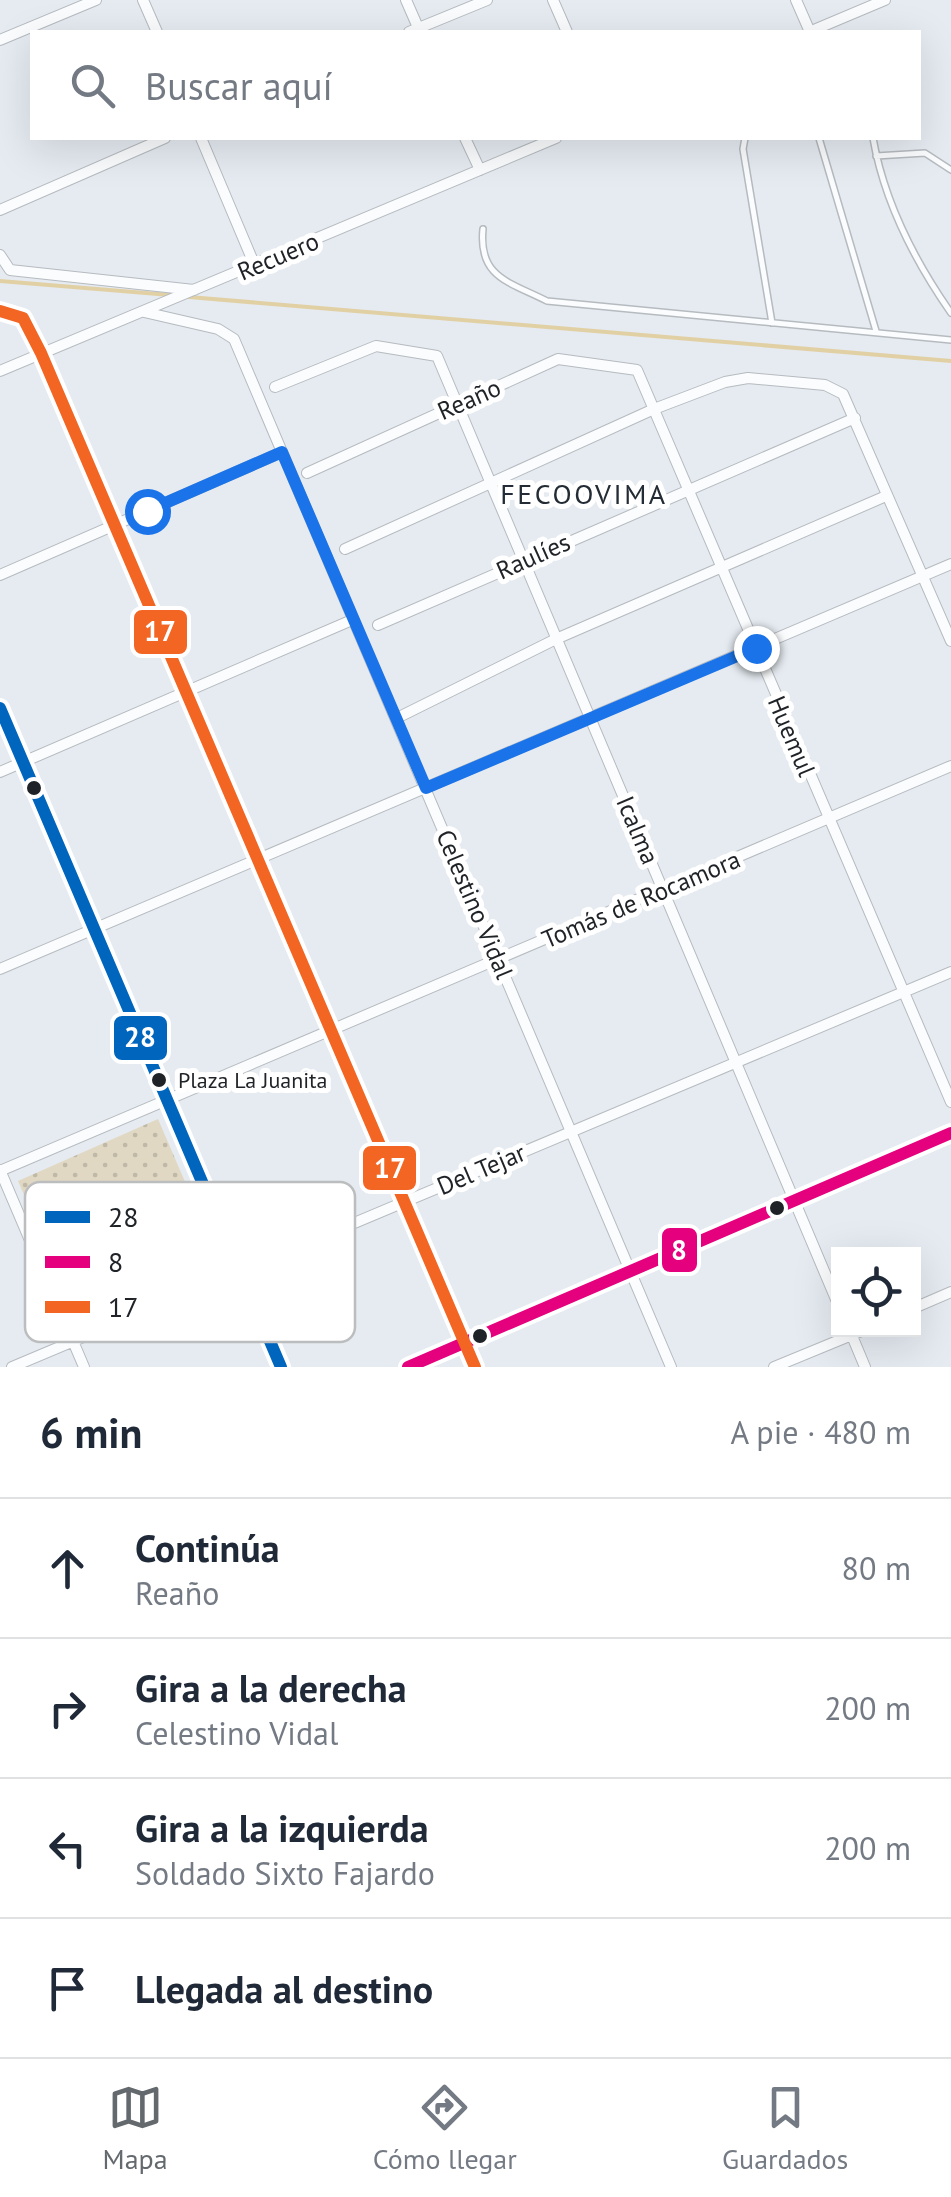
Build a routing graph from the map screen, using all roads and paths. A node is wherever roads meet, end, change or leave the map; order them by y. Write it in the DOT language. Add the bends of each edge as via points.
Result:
graph roads {
  1 [pos="96,0"];
  2 [pos="143,0"];
  3 [pos="406,0"];
  4 [pos="487,0"];
  5 [pos="553,0"];
  6 [pos="796,0"];
  7 [pos="885,0"];
  8 [pos="156,30"];
  9 [pos="416,30"];
  10 [pos="418,30"];
  11 [pos="566,30"];
  12 [pos="808,30"];
  13 [pos="814,30"];
  14 [pos="0,40"];
  15 [pos="160,140"];
  16 [pos="202,140"];
  17 [pos="467,140"];
  18 [pos="551,140"];
  19 [pos="745,140"];
  20 [pos="820,140"];
  21 [pos="873,140"];
  22 [pos="876,156"];
  23 [pos="480,170"];
  24 [pos="951,170"];
  25 [pos="0,210"];
  26 [pos="483,229"];
  27 [pos="2,260"];
  28 [pos="255,266"];
  29 [pos="195,291"];
  30 [pos="0,311"];
  31 [pos="144,312"];
  32 [pos="951,313"];
  33 [pos="772,322"];
  34 [pos="876,333"];
  35 [pos="951,340"];
  36 [pos="41,353"];
  37 [pos="637,370"];
  38 [pos="0,371"];
  39 [pos="275,388"];
  40 [pos="457,404"];
  41 [pos="654,409"];
  42 [pos="855,418"];
  43 [pos="282,452"];
  44 [pos="307,473"];
  45 [pos="490,482"];
  46 [pos="688,488"];
  47 [pos="886,496"];
  48 [pos="114,526"];
  49 [pos="345,548"];
  50 [pos="523,560"];
  51 [pos="951,564"];
  52 [pos="721,567"];
  53 [pos="0,574"];
  54 [pos="923,576"];
  55 [pos="352,620"];
  56 [pos="378,625"];
  57 [pos="556,640"];
  58 [pos="951,642"];
  59 [pos="756,648"];
  60 [pos="185,690"];
  61 [pos="0,708"];
  62 [pos="590,716"];
  63 [pos="397,718"];
  64 [pos="23,763"];
  65 [pos="951,766"];
  66 [pos="0,772"];
  67 [pos="426,788"];
  68 [pos="826,818"];
  69 [pos="256,860"];
  70 [pos="663,891"];
  71 [pos="95,930"];
  72 [pos="499,960"];
  73 [pos="0,969"];
  74 [pos="951,972"];
  75 [pos="903,992"];
  76 [pos="329,1032"];
  77 [pos="736,1062"];
  78 [pos="169,1100"];
  79 [pos="951,1102"];
  80 [pos="572,1131"];
  81 [pos="951,1133"];
  82 [pos="0,1171"];
  83 [pos="204,1182"];
  84 [pos="796,1202"];
  85 [pos="402,1203"];
  86 [pos="355,1223"];
  87 [pos="25,1229"];
  88 [pos="632,1270"];
  89 [pos="831,1287"];
  90 [pos="951,1292"];
  91 [pos="921,1305"];
  92 [pos="840,1337"];
  93 [pos="853,1337"];
  94 [pos="71,1342"];
  95 [pos="73,1342"];
  96 [pos="271,1342"];
  97 [pos="465,1343"];
  98 [pos="12,1367"];
  99 [pos="84,1367"];
  100 [pos="281,1367"];
  101 [pos="408,1367"];
  102 [pos="475,1367"];
  103 [pos="670,1367"];
  104 [pos="774,1367"];
  105 [pos="865,1367"];
  1 -- 14 [label="street"];
  2 -- 8 [label="street"];
  3 -- 9 [label="street"];
  4 -- 10 [label="street"];
  5 -- 11 [label="street"];
  6 -- 12 [label="street"];
  7 -- 13 [label="street"];
  15 -- 25 [label="street"];
  16 -- 28 [label="street"];
  17 -- 23 [label="street"];
  18 -- 23 [label="street, Recuero"];
  19 -- 33 [label="lane"];
  20 -- 34 [label="lane"];
  21 -- 22 [label="lane"];
  22 -- 24 [label="lane" via="925,152"];
  22 -- 32 [label="lane" via="924,275"];
  23 -- 28 [label="street, Recuero"];
  26 -- 33 [label="lane" via="485,264 548,302"];
  27 -- 29 [label="street" via="10,270"];
  28 -- 29 [label="street, Recuero"];
  29 -- 31 [label="street, Recuero"];
  30 -- 36 [label="street" via="23,318"];
  31 -- 36 [label="street, Recuero"];
  31 -- 43 [label="street, Celestino Vidal" via="228,332"];
  33 -- 34 [label="lane"];
  34 -- 35 [label="lane"];
  36 -- 38 [label="street, Recuero"];
  36 -- 48 [label="street"];
  37 -- 40 [label="street, Reaño" via="558,359"];
  37 -- 41 [label="street, Huemul"];
  39 -- 40 [label="street, Icalma" via="376,346 437,356"];
  40 -- 44 [label="street, Reaño"];
  40 -- 45 [label="street, Icalma"];
  41 -- 42 [label="street" via="748,378 825,384 843,394"];
  41 -- 45 [label="street"];
  41 -- 46 [label="street, Huemul"];
  42 -- 46 [label="street, Raulíes"];
  42 -- 47 [label="street"];
  43 -- 48 [label="street"];
  43 -- 55 [label="street, Celestino Vidal"];
  45 -- 49 [label="street"];
  45 -- 50 [label="street, Icalma"];
  46 -- 50 [label="street, Raulíes"];
  46 -- 52 [label="street, Huemul"];
  47 -- 52 [label="street"];
  47 -- 54 [label="street"];
  48 -- 53 [label="street"];
  48 -- 60 [label="street"];
  50 -- 56 [label="street, Raulíes"];
  50 -- 57 [label="street, Icalma"];
  51 -- 54 [label="street"];
  52 -- 57 [label="street"];
  52 -- 59 [label="street, Huemul"];
  54 -- 58 [label="street"];
  54 -- 59 [label="street"];
  55 -- 60 [label="street"];
  55 -- 63 [label="street, Celestino Vidal"];
  57 -- 62 [label="street, Icalma"];
  57 -- 63 [label="street"];
  59 -- 62 [label="street"];
  59 -- 68 [label="street, Huemul"];
  60 -- 64 [label="street"];
  60 -- 69 [label="street"];
  61 -- 64 [label="street"];
  62 -- 67 [label="street"];
  62 -- 70 [label="street, Icalma"];
  63 -- 67 [label="street, Celestino Vidal"];
  64 -- 66 [label="street"];
  64 -- 71 [label="street"];
  65 -- 68 [label="street, Tomás de Rocamora"];
  67 -- 69 [label="street"];
  67 -- 72 [label="street, Celestino Vidal"];
  68 -- 70 [label="street, Tomás de Rocamora"];
  68 -- 75 [label="street, Huemul"];
  69 -- 71 [label="street"];
  69 -- 76 [label="street"];
  70 -- 72 [label="street, Tomás de Rocamora"];
  70 -- 77 [label="street, Icalma"];
  71 -- 73 [label="street"];
  71 -- 78 [label="street"];
  72 -- 76 [label="street, Tomás de Rocamora"];
  72 -- 80 [label="street, Celestino Vidal"];
  74 -- 75 [label="street, Del Tejar"];
  75 -- 77 [label="street, Del Tejar"];
  75 -- 79 [label="street, Huemul"];
  76 -- 78 [label="street, Tomás de Rocamora"];
  76 -- 85 [label="street"];
  77 -- 80 [label="street, Del Tejar"];
  77 -- 84 [label="street, Icalma"];
  78 -- 82 [label="street, Tomás de Rocamora"];
  78 -- 83 [label="street"];
  80 -- 85 [label="street, Del Tejar"];
  80 -- 88 [label="street, Celestino Vidal"];
  81 -- 84 [label="street"];
  82 -- 87 [label="street"];
  84 -- 88 [label="street"];
  84 -- 89 [label="street, Icalma"];
  85 -- 86 [label="street, Del Tejar"];
  85 -- 97 [label="street"];
  88 -- 97 [label="street"];
  88 -- 103 [label="street, Celestino Vidal"];
  90 -- 91 [label="street"];
  92 -- 104 [label="street"];
  93 -- 105 [label="street"];
  94 -- 98 [label="street, Del Tejar"];
  95 -- 99 [label="street"];
  96 -- 100 [label="street"];
  97 -- 101 [label="street"];
  97 -- 102 [label="street"];
}
